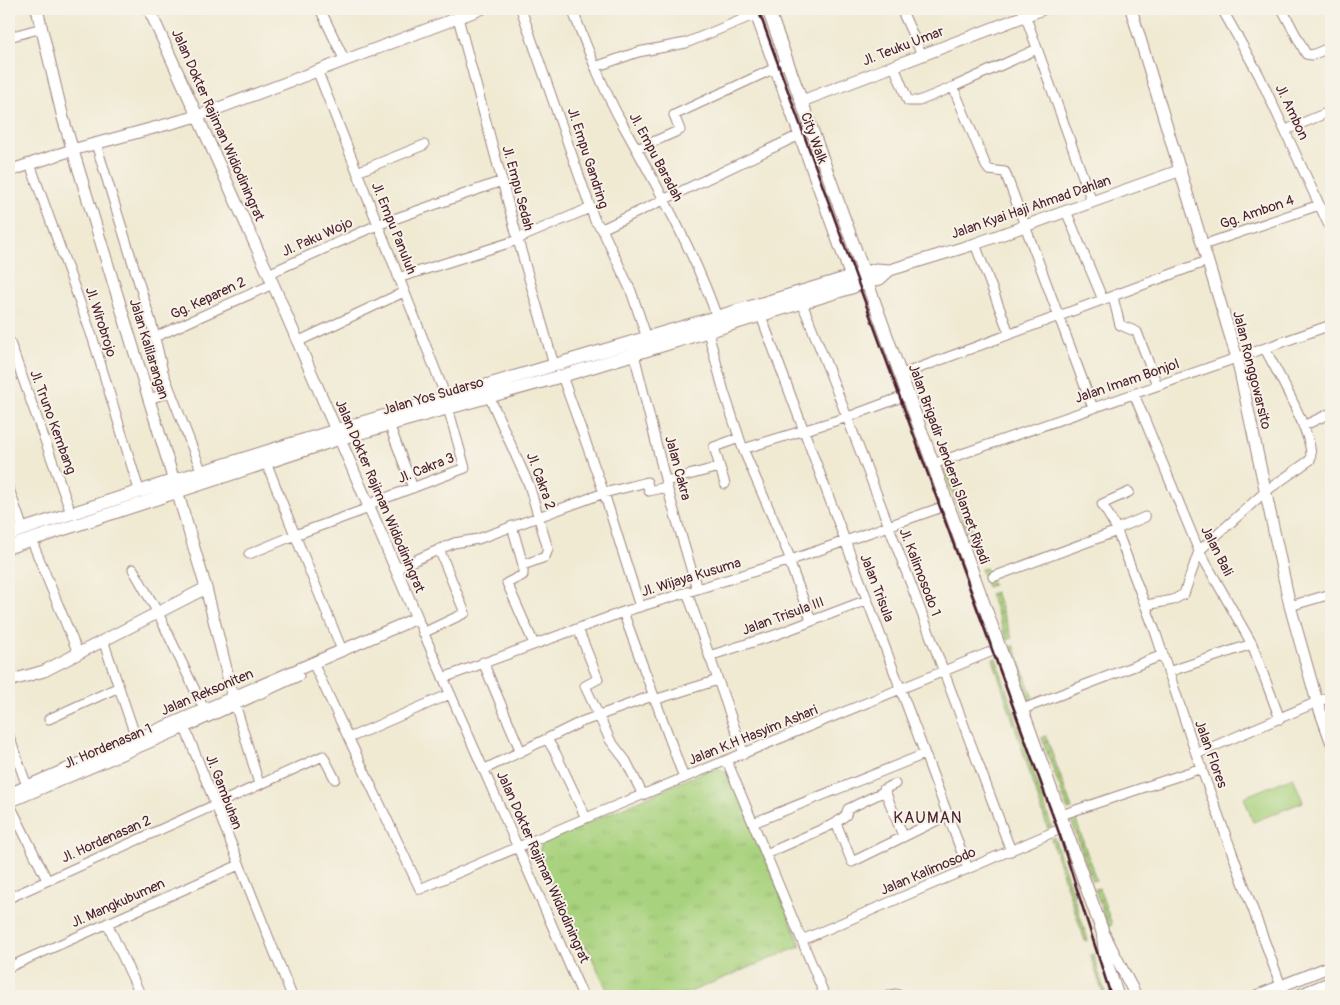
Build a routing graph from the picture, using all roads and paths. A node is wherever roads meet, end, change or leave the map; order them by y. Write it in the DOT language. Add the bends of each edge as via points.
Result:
graph roads {
  1 [pos="38,9"];
  2 [pos="320,9"];
  3 [pos="481,9"];
  4 [pos="521,9"];
  5 [pos="572,9"];
  6 [pos="768,9"];
  7 [pos="901,9"];
  8 [pos="1043,9"];
  9 [pos="1131,9"];
  10 [pos="1222,9"];
  11 [pos="1282,9"];
  12 [pos="152,10"];
  13 [pos="754,12"];
  14 [pos="1024,12"];
  15 [pos="458,18"];
  16 [pos="42,28"];
  17 [pos="9,36"];
  18 [pos="1331,47"];
  19 [pos="1038,49"];
  20 [pos="922,55"];
  21 [pos="345,61"];
  22 [pos="788,62"];
  23 [pos="894,66"];
  24 [pos="595,67"];
  25 [pos="774,68"];
  26 [pos="317,70"];
  27 [pos="953,87"];
  28 [pos="802,101"];
  29 [pos="1328,113"];
  30 [pos="198,116"];
  31 [pos="812,129"];
  32 [pos="1286,130"];
  33 [pos="799,136"];
  34 [pos="96,144"];
  35 [pos="424,145"];
  36 [pos="637,149"];
  37 [pos="72,150"];
  38 [pos="30,164"];
  39 [pos="1181,170"];
  40 [pos="9,171"];
  41 [pos="357,172"];
  42 [pos="502,181"];
  43 [pos="664,200"];
  44 [pos="1092,202"];
  45 [pos="590,208"];
  46 [pos="840,209"];
  47 [pos="1066,211"];
  48 [pos="1322,211"];
  49 [pos="827,214"];
  50 [pos="377,225"];
  51 [pos="1026,225"];
  52 [pos="602,230"];
  53 [pos="1331,230"];
  54 [pos="517,240"];
  55 [pos="975,244"];
  56 [pos="1203,245"];
  57 [pos="1207,261"];
  58 [pos="398,278"];
  59 [pos="866,278"];
  60 [pos="270,279"];
  61 [pos="851,282"];
  62 [pos="404,292"];
  63 [pos="1113,297"];
  64 [pos="1104,300"];
  65 [pos="802,303"];
  66 [pos="761,316"];
  67 [pos="1059,316"];
  68 [pos="717,317"];
  69 [pos="1331,326"];
  70 [pos="708,332"];
  71 [pos="1009,333"];
  72 [pos="155,337"];
  73 [pos="647,338"];
  74 [pos="9,340"];
  75 [pos="298,342"];
  76 [pos="1266,349"];
  77 [pos="634,354"];
  78 [pos="1236,358"];
  79 [pos="558,368"];
  80 [pos="900,375"];
  81 [pos="1157,385"];
  82 [pos="170,392"];
  83 [pos="1134,394"];
  84 [pos="907,395"];
  85 [pos="489,396"];
  86 [pos="149,399"];
  87 [pos="447,402"];
  88 [pos="1093,408"];
  89 [pos="1331,413"];
  90 [pos="848,417"];
  91 [pos="389,424"];
  92 [pos="1303,426"];
  93 [pos="804,431"];
  94 [pos="337,434"];
  95 [pos="739,438"];
  96 [pos="743,449"];
  97 [pos="266,462"];
  98 [pos="933,464"];
  99 [pos="719,467"];
  100 [pos="202,470"];
  101 [pos="667,484"];
  102 [pos="726,484"];
  103 [pos="175,485"];
  104 [pos="413,488"];
  105 [pos="9,489"];
  106 [pos="139,490"];
  107 [pos="1266,491"];
  108 [pos="1129,492"];
  109 [pos="604,493"];
  110 [pos="948,505"];
  111 [pos="368,507"];
  112 [pos="71,513"];
  113 [pos="540,516"];
  114 [pos="1145,518"];
  115 [pos="512,526"];
  116 [pos="887,526"];
  117 [pos="1117,530"];
  118 [pos="9,534"];
  119 [pos="27,534"];
  120 [pos="295,535"];
  121 [pos="845,541"];
  122 [pos="9,546"];
  123 [pos="439,549"];
  124 [pos="1200,551"];
  125 [pos="249,554"];
  126 [pos="790,560"];
  127 [pos="523,565"];
  128 [pos="134,569"];
  129 [pos="395,569"];
  130 [pos="992,577"];
  131 [pos="206,588"];
  132 [pos="697,589"];
  133 [pos="687,592"];
  134 [pos="1331,594"];
  135 [pos="867,600"];
  136 [pos="1146,605"];
  137 [pos="1290,606"];
  138 [pos="640,607"];
  139 [pos="623,612"];
  140 [pos="158,613"];
  141 [pos="417,618"];
  142 [pos="811,620"];
  143 [pos="578,628"];
  144 [pos="423,633"];
  145 [pos="103,640"];
  146 [pos="534,644"];
  147 [pos="1252,644"];
  148 [pos="1000,648"];
  149 [pos="342,650"];
  150 [pos="78,653"];
  151 [pos="1163,655"];
  152 [pos="709,656"];
  153 [pos="483,662"];
  154 [pos="313,663"];
  155 [pos="943,671"];
  156 [pos="1168,672"];
  157 [pos="299,676"];
  158 [pos="443,678"];
  159 [pos="718,680"];
  160 [pos="9,682"];
  161 [pos="119,687"];
  162 [pos="900,688"];
  163 [pos="450,694"];
  164 [pos="1331,696"];
  165 [pos="653,698"];
  166 [pos="234,701"];
  167 [pos="1317,702"];
  168 [pos="204,709"];
  169 [pos="1023,710"];
  170 [pos="599,716"];
  171 [pos="49,718"];
  172 [pos="1280,719"];
  173 [pos="185,728"];
  174 [pos="9,736"];
  175 [pos="136,738"];
  176 [pos="348,738"];
  177 [pos="548,739"];
  178 [pos="1331,741"];
  179 [pos="521,752"];
  180 [pos="744,754"];
  181 [pos="925,754"];
  182 [pos="1196,754"];
  183 [pos="727,761"];
  184 [pos="1202,768"];
  185 [pos="483,770"];
  186 [pos="684,778"];
  187 [pos="335,779"];
  188 [pos="259,784"];
  189 [pos="895,784"];
  190 [pos="27,786"];
  191 [pos="885,791"];
  192 [pos="9,794"];
  193 [pos="643,795"];
  194 [pos="9,803"];
  195 [pos="214,806"];
  196 [pos="948,815"];
  197 [pos="586,818"];
  198 [pos="1063,821"];
  199 [pos="753,823"];
  200 [pos="836,823"];
  201 [pos="903,836"];
  202 [pos="517,847"];
  203 [pos="1011,851"];
  204 [pos="766,854"];
  205 [pos="239,865"];
  206 [pos="968,870"];
  207 [pos="47,880"];
  208 [pos="9,898"];
  209 [pos="107,923"];
  210 [pos="1102,930"];
  211 [pos="802,940"];
  212 [pos="1331,966"];
  213 [pos="9,967"];
  214 [pos="1331,982"];
  215 [pos="1281,986"];
  216 [pos="141,996"];
  217 [pos="292,996"];
  218 [pos="583,996"];
  219 [pos="825,996"];
  220 [pos="884,996"];
  221 [pos="902,996"];
  222 [pos="1118,996"];
  223 [pos="1136,996"];
  224 [pos="1256,996"];
  225 [pos="1297,996"];
  1 -- 16 [label="main road, Jalan Kalilarangan"];
  2 -- 21 [label="street"];
  3 -- 15 [label="main road"];
  4 -- 45 [label="street, Jl. Empu Gandring"];
  5 -- 24 [label="street, Jl. Empu Baradah"];
  6 -- 13 [label="street"];
  6 -- 22 [label="main road, Jalan Brigadir Jenderal Slamet Riyadi"];
  7 -- 20 [label="street"];
  8 -- 14 [label="main road, Jl. Teuku Umar"];
  9 -- 39 [label="main road, Jalan Ronggowarsito"];
  10 -- 32 [label="street, Jl. Ambon"];
  11 -- 18 [label="street" via="1306,54 1312,55"];
  12 -- 30 [label="main road, Jalan Dokter Rajiman Widiodiningrat"];
  13 -- 24 [label="street" via="686,43 632,53"];
  13 -- 25 [label="street, City Walk"];
  14 -- 19 [label="street"];
  14 -- 20 [label="main road, Jl. Teuku Umar"];
  15 -- 21 [label="main road"];
  15 -- 42 [label="street, Jl. Empu Sedah"];
  16 -- 17 [label="street"];
  16 -- 37 [label="main road, Jalan Kalilarangan"];
  19 -- 27 [label="street"];
  19 -- 44 [label="street"];
  20 -- 23 [label="main road, Jl. Teuku Umar"];
  21 -- 26 [label="main road"];
  22 -- 25 [label="street"];
  22 -- 28 [label="main road, Jalan Brigadir Jenderal Slamet Riyadi"];
  23 -- 27 [label="street" via="908,100 918,101"];
  23 -- 28 [label="main road, Jl. Teuku Umar"];
  24 -- 36 [label="street, Jl. Empu Baradah"];
  25 -- 33 [label="street, City Walk"];
  25 -- 36 [label="street" via="674,115 680,130"];
  26 -- 30 [label="main road"];
  26 -- 41 [label="street, Jl. Empu Panuluh"];
  27 -- 51 [label="street" via="986,166 990,170 1005,172"];
  28 -- 31 [label="main road, Jalan Brigadir Jenderal Slamet Riyadi"];
  29 -- 32 [label="street"];
  30 -- 34 [label="main road"];
  30 -- 60 [label="main road, Jalan Dokter Rajiman Widiodiningrat"];
  31 -- 33 [label="street"];
  31 -- 46 [label="main road, Jalan Brigadir Jenderal Slamet Riyadi"];
  32 -- 48 [label="street, Jl. Ambon"];
  33 -- 43 [label="street"];
  33 -- 49 [label="street, City Walk"];
  34 -- 37 [label="main road"];
  34 -- 72 [label="street"];
  35 -- 41 [label="street"];
  36 -- 43 [label="street, Jl. Empu Baradah"];
  37 -- 38 [label="main road"];
  37 -- 86 [label="main road, Jalan Kalilarangan"];
  38 -- 40 [label="main road"];
  38 -- 106 [label="street, Jl. Wirobrojo" via="90,330"];
  39 -- 44 [label="main road, Jalan Kyai Haji Ahmad Dahlan"];
  39 -- 56 [label="main road, Jalan Ronggowarsito"];
  41 -- 50 [label="street, Jl. Empu Panuluh"];
  42 -- 50 [label="street, Jl. Paku Wojo"];
  42 -- 54 [label="street, Jl. Empu Sedah"];
  43 -- 52 [label="street"];
  43 -- 68 [label="street, Jl. Empu Baradah" via="699,271"];
  44 -- 47 [label="main road, Jalan Kyai Haji Ahmad Dahlan"];
  45 -- 52 [label="street, Jl. Empu Gandring"];
  45 -- 54 [label="street"];
  46 -- 49 [label="street"];
  46 -- 59 [label="main road, Jalan Brigadir Jenderal Slamet Riyadi"];
  47 -- 51 [label="main road, Jalan Kyai Haji Ahmad Dahlan"];
  47 -- 64 [label="street"];
  48 -- 53 [label="street, Jl. Ambon"];
  48 -- 56 [label="street, Gg. Ambon 4"];
  49 -- 61 [label="street, City Walk"];
  50 -- 58 [label="street, Jl. Empu Panuluh"];
  50 -- 60 [label="street, Jl. Paku Wojo"];
  51 -- 55 [label="main road, Jalan Kyai Haji Ahmad Dahlan"];
  51 -- 67 [label="street"];
  52 -- 73 [label="street, Jl. Empu Gandring" via="631,292"];
  54 -- 58 [label="street"];
  54 -- 79 [label="street, Jl. Empu Sedah"];
  55 -- 59 [label="main road, Jalan Kyai Haji Ahmad Dahlan" via="890,270 876,269"];
  55 -- 71 [label="street"];
  56 -- 57 [label="main road, Jalan Ronggowarsito"];
  57 -- 63 [label="street"];
  57 -- 78 [label="main road, Jalan Ronggowarsito"];
  58 -- 62 [label="street, Jl. Empu Panuluh"];
  59 -- 61 [label="main road, Jalan Yos Sudarso"];
  59 -- 80 [label="main road, Jalan Brigadir Jenderal Slamet Riyadi"];
  60 -- 72 [label="street, Gg. Keparen 2"];
  60 -- 75 [label="main road, Jalan Dokter Rajiman Widiodiningrat"];
  61 -- 65 [label="main road, Jalan Yos Sudarso"];
  61 -- 68 [label="main road, Jalan Yos Sudarso"];
  62 -- 75 [label="street"];
  62 -- 87 [label="street, Jl. Empu Panuluh"];
  63 -- 64 [label="street"];
  63 -- 81 [label="street" via="1120,325 1137,332"];
  64 -- 67 [label="street"];
  65 -- 66 [label="main road, Jalan Yos Sudarso"];
  65 -- 90 [label="street, Jl. Kalimosodo 1"];
  66 -- 70 [label="main road, Jalan Yos Sudarso"];
  66 -- 93 [label="street, Jalan Trisula"];
  67 -- 71 [label="street"];
  67 -- 88 [label="street"];
  68 -- 73 [label="main road, Jalan Yos Sudarso"];
  69 -- 76 [label="street, Jalan Imam Bonjol"];
  70 -- 77 [label="main road, Jalan Yos Sudarso"];
  70 -- 95 [label="street"];
  71 -- 80 [label="street"];
  72 -- 82 [label="street"];
  73 -- 79 [label="main road, Jalan Yos Sudarso"];
  74 -- 112 [label="street, Jl. Truno Kembang"];
  75 -- 94 [label="main road, Jalan Dokter Rajiman Widiodiningrat"];
  76 -- 78 [label="street, Jalan Imam Bonjol"];
  76 -- 92 [label="street"];
  77 -- 79 [label="main road, Jalan Yos Sudarso"];
  77 -- 101 [label="street, Jalan Cakra"];
  78 -- 81 [label="street, Jalan Imam Bonjol"];
  78 -- 107 [label="main road, Jalan Ronggowarsito"];
  79 -- 85 [label="main road, Jalan Yos Sudarso"];
  79 -- 87 [label="main road, Jalan Yos Sudarso"];
  79 -- 109 [label="street, Jl. Empu Sedah"];
  80 -- 84 [label="main road, Jalan Brigadir Jenderal Slamet Riyadi"];
  81 -- 83 [label="street, Jalan Imam Bonjol"];
  82 -- 86 [label="street"];
  82 -- 100 [label="street"];
  83 -- 88 [label="street, Jalan Imam Bonjol"];
  83 -- 124 [label="street, Jalan Bali"];
  84 -- 90 [label="street"];
  84 -- 98 [label="main road, Jalan Brigadir Jenderal Slamet Riyadi"];
  85 -- 87 [label="main road, Jalan Yos Sudarso"];
  85 -- 113 [label="street, Jl. Cakra 2" via="517,455"];
  86 -- 103 [label="main road, Jalan Kalilarangan"];
  87 -- 91 [label="main road, Jalan Yos Sudarso"];
  87 -- 94 [label="main road, Jalan Yos Sudarso"];
  87 -- 104 [label="street, Jl. Cakra 3" via="464,468"];
  88 -- 98 [label="street, Jalan Imam Bonjol"];
  89 -- 92 [label="street"];
  90 -- 93 [label="street"];
  90 -- 116 [label="street, Jl. Kalimosodo 1"];
  91 -- 94 [label="main road, Jalan Yos Sudarso"];
  91 -- 104 [label="street"];
  92 -- 107 [label="street" via="1311,447 1310,460"];
  93 -- 96 [label="street"];
  93 -- 121 [label="street, Jalan Trisula"];
  94 -- 97 [label="main road, Jalan Yos Sudarso"];
  94 -- 100 [label="main road, Jalan Yos Sudarso"];
  94 -- 111 [label="main road, Jalan Dokter Rajiman Widiodiningrat"];
  95 -- 96 [label="street"];
  95 -- 99 [label="street" via="714,447"];
  96 -- 126 [label="street"];
  97 -- 103 [label="main road, Jalan Yos Sudarso"];
  97 -- 120 [label="street"];
  98 -- 110 [label="main road, Jalan Brigadir Jenderal Slamet Riyadi"];
  99 -- 101 [label="street"];
  99 -- 102 [label="street"];
  100 -- 103 [label="main road, Jalan Yos Sudarso"];
  101 -- 109 [label="street" via="649,490 647,482"];
  101 -- 132 [label="street, Jalan Cakra"];
  103 -- 106 [label="main road, Jalan Yos Sudarso"];
  103 -- 119 [label="main road, Jalan Yos Sudarso"];
  103 -- 131 [label="main road, Jalan Kalilarangan"];
  104 -- 111 [label="street, Jl. Cakra 3"];
  105 -- 119 [label="street"];
  106 -- 112 [label="main road, Jalan Yos Sudarso"];
  107 -- 124 [label="street"];
  107 -- 137 [label="main road, Jalan Ronggowarsito"];
  108 -- 117 [label="street, Jalan Flores" via="1102,504"];
  109 -- 113 [label="street"];
  109 -- 138 [label="street, Jl. Empu Sedah"];
  110 -- 116 [label="street, Jl. Wijaya Kusuma"];
  110 -- 148 [label="main road, Jalan Brigadir Jenderal Slamet Riyadi"];
  111 -- 120 [label="street, Jl. Cakra 3"];
  111 -- 129 [label="main road, Jalan Dokter Rajiman Widiodiningrat"];
  112 -- 119 [label="main road, Jalan Yos Sudarso"];
  113 -- 115 [label="street"];
  113 -- 127 [label="street, Jl. Cakra 2" via="548,553 544,558"];
  114 -- 117 [label="street"];
  115 -- 123 [label="street"];
  115 -- 127 [label="street"];
  116 -- 121 [label="street, Jl. Wijaya Kusuma"];
  116 -- 155 [label="street, Jl. Kalimosodo 1"];
  117 -- 130 [label="street"];
  117 -- 136 [label="street, Jalan Flores"];
  118 -- 119 [label="main road, Jalan Yos Sudarso"];
  119 -- 122 [label="main road, Jalan Yos Sudarso"];
  119 -- 150 [label="street"];
  120 -- 125 [label="street, Jl. Cakra 3"];
  120 -- 149 [label="street"];
  121 -- 126 [label="street, Jl. Wijaya Kusuma"];
  121 -- 135 [label="street, Jalan Trisula"];
  123 -- 129 [label="street"];
  123 -- 144 [label="street" via="465,613"];
  124 -- 136 [label="street" via="1184,594 1173,600"];
  124 -- 147 [label="street, Jalan Bali"];
  126 -- 132 [label="street, Jl. Wijaya Kusuma"];
  126 -- 142 [label="street"];
  127 -- 146 [label="street" via="522,576 507,583"];
  128 -- 140 [label="street"];
  129 -- 141 [label="main road, Jalan Dokter Rajiman Widiodiningrat"];
  131 -- 140 [label="main road"];
  131 -- 166 [label="main road, Jalan Kalilarangan"];
  132 -- 133 [label="street, Jl. Wijaya Kusuma"];
  133 -- 138 [label="street, Jl. Wijaya Kusuma"];
  133 -- 152 [label="street"];
  134 -- 137 [label="street"];
  135 -- 142 [label="street, Jalan Trisula III"];
  135 -- 162 [label="street, Jalan Trisula"];
  136 -- 151 [label="street, Jalan Flores"];
  137 -- 167 [label="main road, Jalan Ronggowarsito"];
  138 -- 139 [label="street, Jl. Wijaya Kusuma"];
  139 -- 143 [label="street, Jl. Wijaya Kusuma"];
  139 -- 165 [label="street"];
  140 -- 145 [label="main road"];
  140 -- 168 [label="street"];
  141 -- 144 [label="street, Jalan Dokter Rajiman Widiodiningrat"];
  141 -- 149 [label="main road, Jalan Reksoniten"];
  142 -- 152 [label="street, Jalan Trisula III"];
  143 -- 146 [label="street, Jl. Wijaya Kusuma"];
  143 -- 170 [label="street" via="601,678 584,685"];
  144 -- 158 [label="street, Jalan Dokter Rajiman Widiodiningrat"];
  145 -- 150 [label="main road"];
  145 -- 161 [label="street"];
  146 -- 153 [label="street, Jl. Wijaya Kusuma"];
  147 -- 156 [label="street"];
  147 -- 172 [label="street, Jalan Bali"];
  148 -- 155 [label="street, Jalan K.H Hasyim Ashari"];
  148 -- 169 [label="main road, Jalan Brigadir Jenderal Slamet Riyadi"];
  149 -- 154 [label="main road, Jalan Reksoniten"];
  150 -- 160 [label="main road" via="44,671"];
  151 -- 156 [label="street, Jalan Flores"];
  151 -- 169 [label="street"];
  152 -- 159 [label="street"];
  153 -- 158 [label="street, Jl. Wijaya Kusuma"];
  153 -- 179 [label="street"];
  154 -- 166 [label="main road, Jalan Reksoniten"];
  154 -- 176 [label="street"];
  155 -- 162 [label="street, Jalan K.H Hasyim Ashari"];
  155 -- 203 [label="street, Jl. Kalimosodo 1"];
  156 -- 182 [label="street, Jalan Flores"];
  157 -- 166 [label="street, Jl. Hordenasan 1"];
  158 -- 163 [label="street, Jalan Dokter Rajiman Widiodiningrat"];
  159 -- 165 [label="street"];
  159 -- 180 [label="street"];
  161 -- 171 [label="street"];
  161 -- 175 [label="street"];
  162 -- 180 [label="street, Jalan K.H Hasyim Ashari"];
  162 -- 181 [label="street, Jalan Trisula"];
  163 -- 176 [label="street"];
  163 -- 185 [label="street, Jalan Dokter Rajiman Widiodiningrat"];
  164 -- 167 [label="street"];
  165 -- 170 [label="street"];
  165 -- 186 [label="street"];
  166 -- 168 [label="main road, Jalan Reksoniten"];
  166 -- 173 [label="street, Jl. Hordenasan 1"];
  166 -- 188 [label="street"];
  167 -- 172 [label="street"];
  167 -- 178 [label="main road, Jalan Ronggowarsito"];
  168 -- 175 [label="main road, Jalan Reksoniten"];
  169 -- 198 [label="main road, Jalan Brigadir Jenderal Slamet Riyadi"];
  170 -- 177 [label="street"];
  170 -- 193 [label="street"];
  172 -- 182 [label="street"];
  173 -- 194 [label="street, Jl. Hordenasan 1"];
  173 -- 195 [label="street, Jl. Gambuhan"];
  174 -- 190 [label="street"];
  175 -- 190 [label="main road, Jalan Reksoniten"];
  176 -- 202 [label="street, Jalan K.H Hasyim Ashari" via="420,889"];
  177 -- 179 [label="street"];
  177 -- 197 [label="street"];
  179 -- 185 [label="street"];
  180 -- 183 [label="street, Jalan K.H Hasyim Ashari"];
  181 -- 196 [label="street, Jalan Trisula"];
  181 -- 199 [label="street"];
  182 -- 184 [label="street, Jalan Flores"];
  183 -- 186 [label="street, Jalan K.H Hasyim Ashari"];
  183 -- 199 [label="street"];
  184 -- 198 [label="street, Jalan Kalimosodo"];
  184 -- 215 [label="street, Jalan Flores"];
  185 -- 202 [label="street, Jalan Dokter Rajiman Widiodiningrat"];
  186 -- 193 [label="street, Jalan K.H Hasyim Ashari"];
  187 -- 188 [label="street, Jl. Hordenasan 2" via="323,756"];
  188 -- 195 [label="street, Jl. Hordenasan 2"];
  189 -- 191 [label="street"];
  190 -- 192 [label="main road, Jalan Reksoniten"];
  191 -- 200 [label="street" via="848,809"];
  191 -- 201 [label="street"];
  193 -- 197 [label="street, Jalan K.H Hasyim Ashari"];
  194 -- 207 [label="street"];
  195 -- 205 [label="street, Jl. Gambuhan"];
  195 -- 207 [label="street, Jl. Hordenasan 2"];
  196 -- 201 [label="street"];
  196 -- 206 [label="street, Jalan Trisula"];
  197 -- 202 [label="street, Jalan K.H Hasyim Ashari"];
  198 -- 203 [label="street, Jalan Kalimosodo"];
  198 -- 210 [label="main road, Jalan Brigadir Jenderal Slamet Riyadi"];
  199 -- 204 [label="street"];
  200 -- 201 [label="street" via="852,862"];
  200 -- 204 [label="street"];
  202 -- 218 [label="street, Jalan Dokter Rajiman Widiodiningrat"];
  203 -- 206 [label="street, Jalan Kalimosodo"];
  204 -- 211 [label="street"];
  205 -- 209 [label="street, Jl. Mangkubumen"];
  205 -- 217 [label="street, Jl. Gambuhan"];
  206 -- 211 [label="street, Jalan Kalimosodo"];
  207 -- 208 [label="street, Jl. Hordenasan 2"];
  209 -- 213 [label="street, Jl. Mangkubumen"];
  209 -- 216 [label="street"];
  210 -- 222 [label="main road, Jalan Brigadir Jenderal Slamet Riyadi" via="1105,957"];
  210 -- 223 [label="main road, Jalan Brigadir Jenderal Slamet Riyadi"];
  211 -- 219 [label="street"];
  212 -- 215 [label="main road"];
  214 -- 225 [label="main road"];
  215 -- 224 [label="main road"];
  220 -- 221 [label="street"];
}
